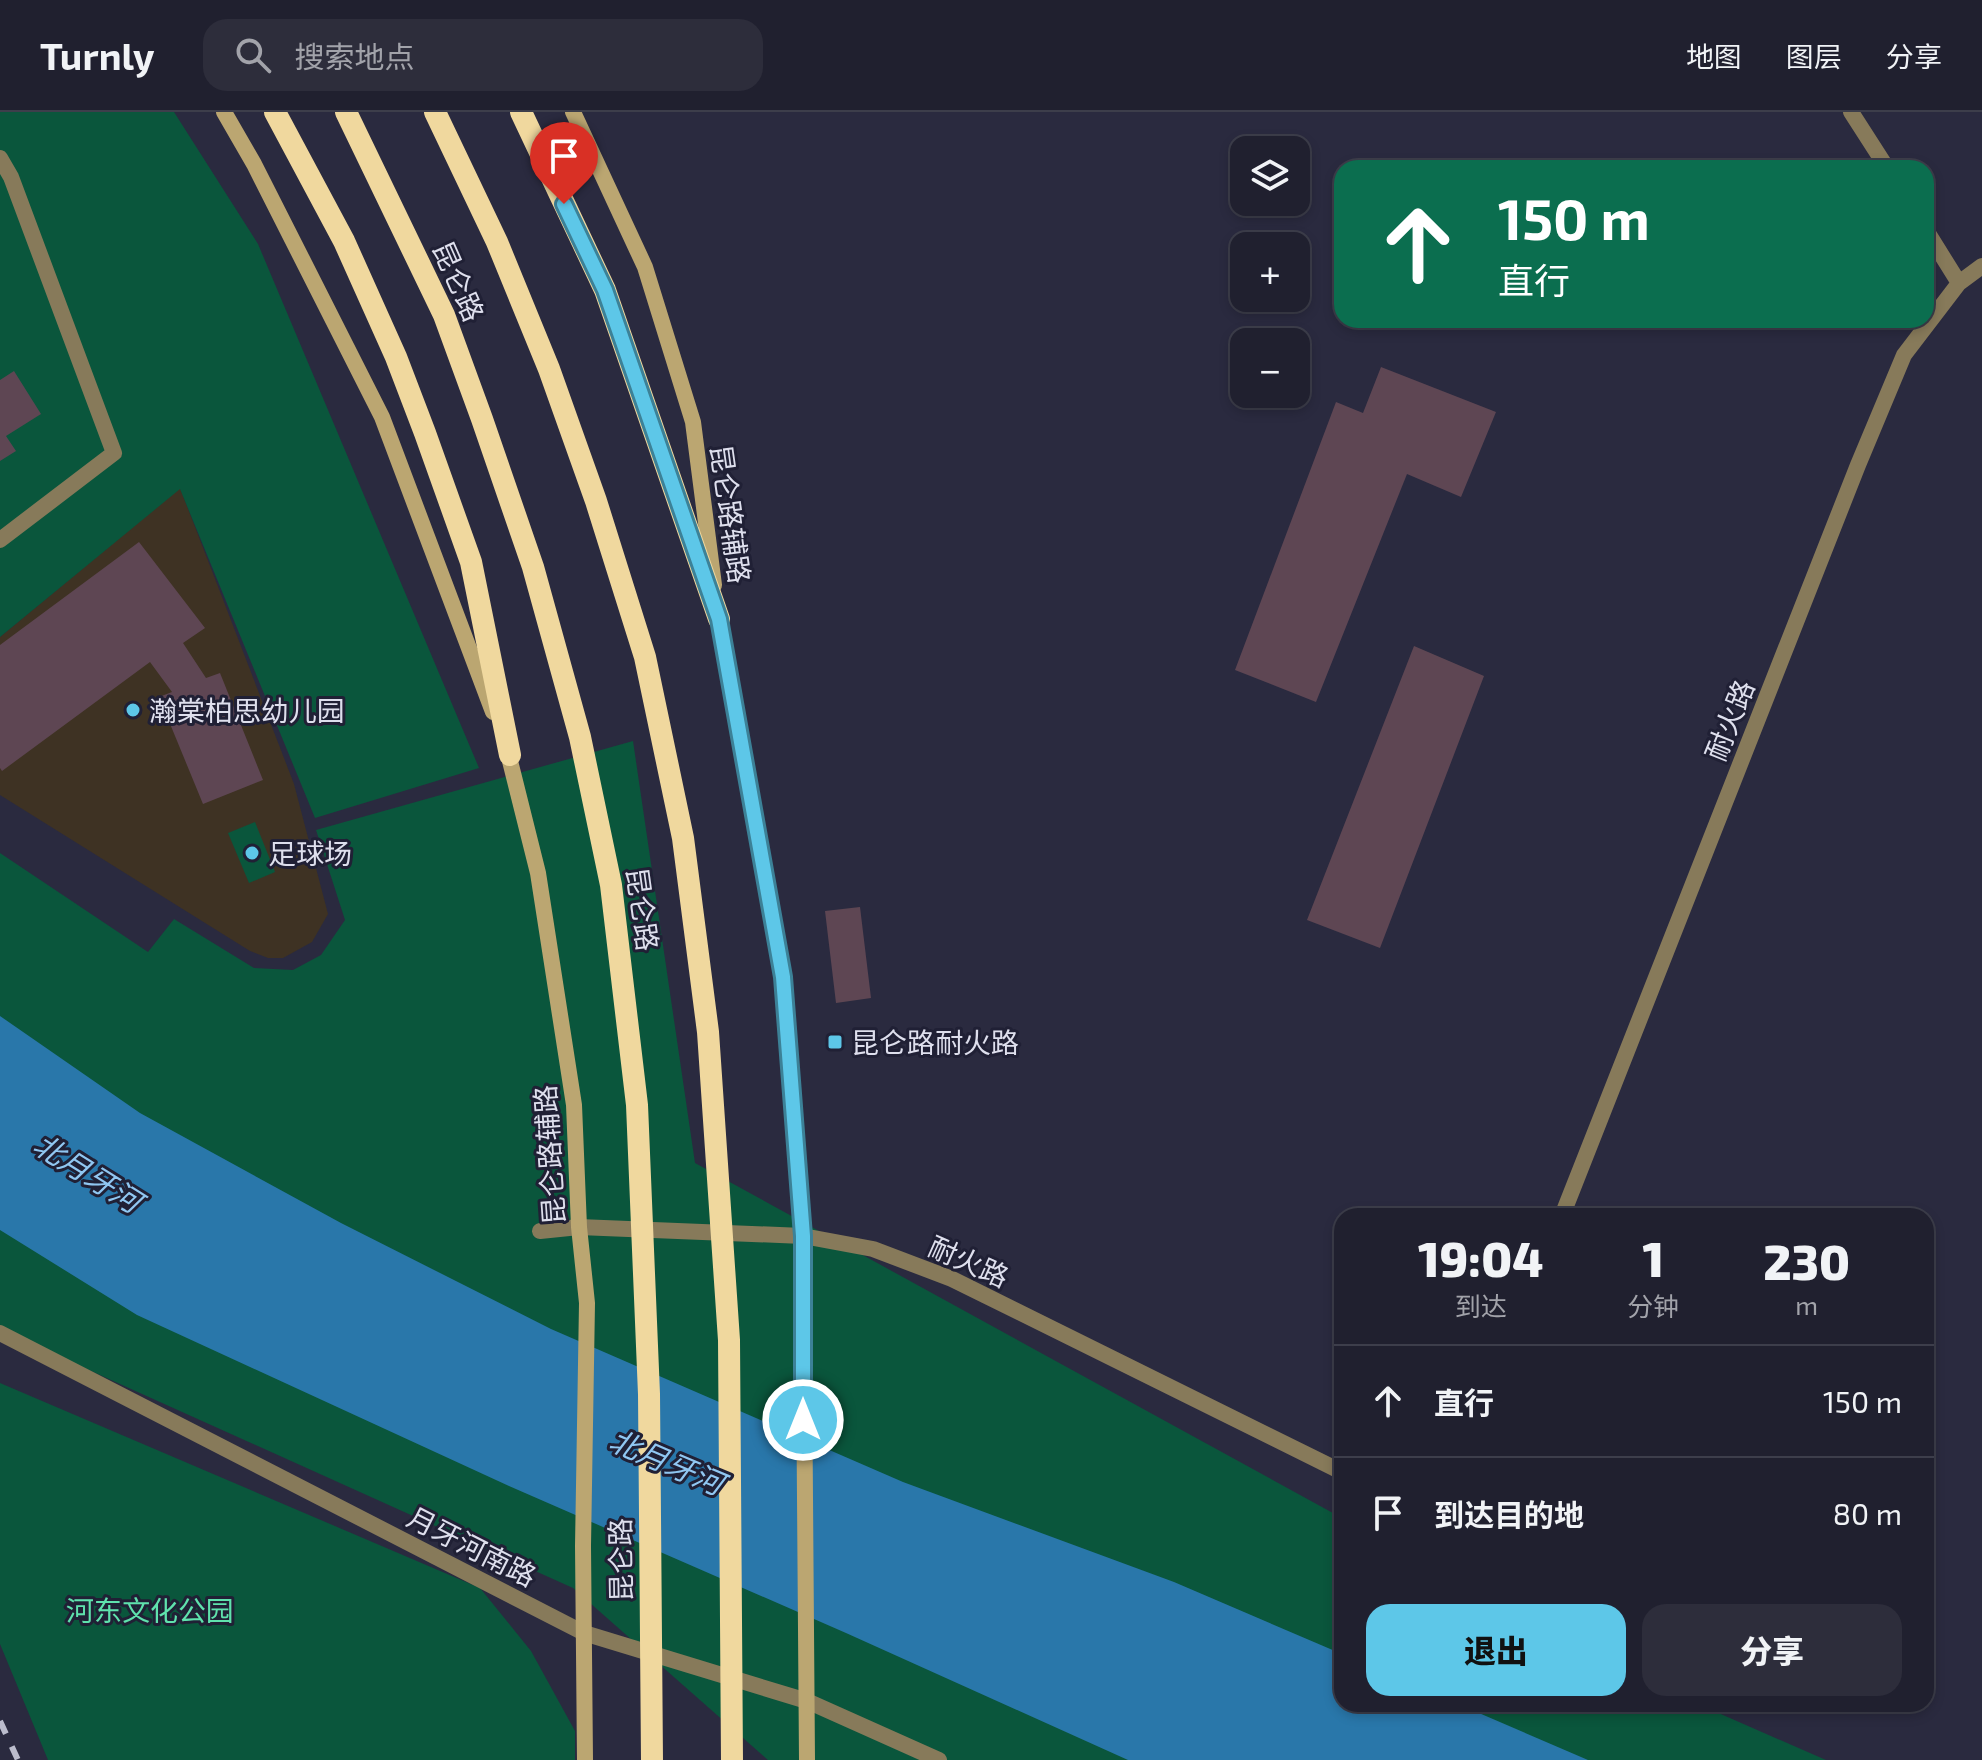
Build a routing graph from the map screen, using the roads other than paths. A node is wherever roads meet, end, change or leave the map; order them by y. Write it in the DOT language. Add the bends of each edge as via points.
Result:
graph roads {
  1 [pos="224,112"];
  2 [pos="275,112"];
  3 [pos="346,112"];
  4 [pos="435,112"];
  5 [pos="521,112"];
  6 [pos="573,112"];
  7 [pos="1851,112"];
  8 [pos="0,158"];
  9 [pos="1882,160"];
  10 [pos="1934,243"];
  11 [pos="1982,266"];
  12 [pos="1959,283"];
  13 [pos="1934,316"];
  14 [pos="1925,328"];
  15 [pos="0,540"];
  16 [pos="719,619"];
  17 [pos="510,755"];
  18 [pos="1565,1208"];
  19 [pos="579,1227"];
  20 [pos="540,1231"];
  21 [pos="803,1236"];
  22 [pos="0,1333"];
  23 [pos="1334,1468"];
  24 [pos="584,1633"];
  25 [pos="807,1701"];
  26 [pos="585,1760"];
  27 [pos="652,1760"];
  28 [pos="732,1760"];
  29 [pos="807,1760"];
  30 [pos="939,1760"];
  1 -- 17 [label="main road, 昆仑路辅路" via="382,417"];
  2 -- 17 [label="highway" via="344,241 425,433 471,562"];
  3 -- 27 [label="highway, 昆仑路, bridge" via="444,315 533,567 580,737 611,885 638,1120 649,1394"];
  4 -- 28 [label="highway, 昆仑路, bridge" via="509,270 596,501 645,657 683,838 708,1032 729,1340"];
  5 -- 16 [label="highway" via="605,290"];
  6 -- 16 [label="main road, 昆仑路辅路" via="645,267 693,422"];
  7 -- 9 [label="street"];
  8 -- 15 [label="street" via="114,453"];
  10 -- 12 [label="street"];
  11 -- 12 [label="street, 耐火路"];
  12 -- 13 [label="street, 耐火路"];
  14 -- 18 [label="street, 耐火路" via="1904,355 1858,465"];
  16 -- 21 [label="main road, 昆仑路辅路" via="783,977"];
  17 -- 19 [label="main road, 昆仑路辅路" via="538,873 565,1043 574,1105"];
  19 -- 20 [label="street, 耐火路"];
  19 -- 21 [label="street, 耐火路"];
  19 -- 24 [label="main road, 昆仑路辅路" via="587,1303"];
  21 -- 23 [label="street, 耐火路" via="873,1249 952,1279"];
  21 -- 25 [label="main road, 昆仑路辅路"];
  22 -- 24 [label="street, 月牙河南路"];
  24 -- 25 [label="street, 月牙河南路"];
  24 -- 26 [label="main road"];
  25 -- 29 [label="main road, 昆仑路辅路"];
  25 -- 30 [label="street, 月牙河南路"];
}
